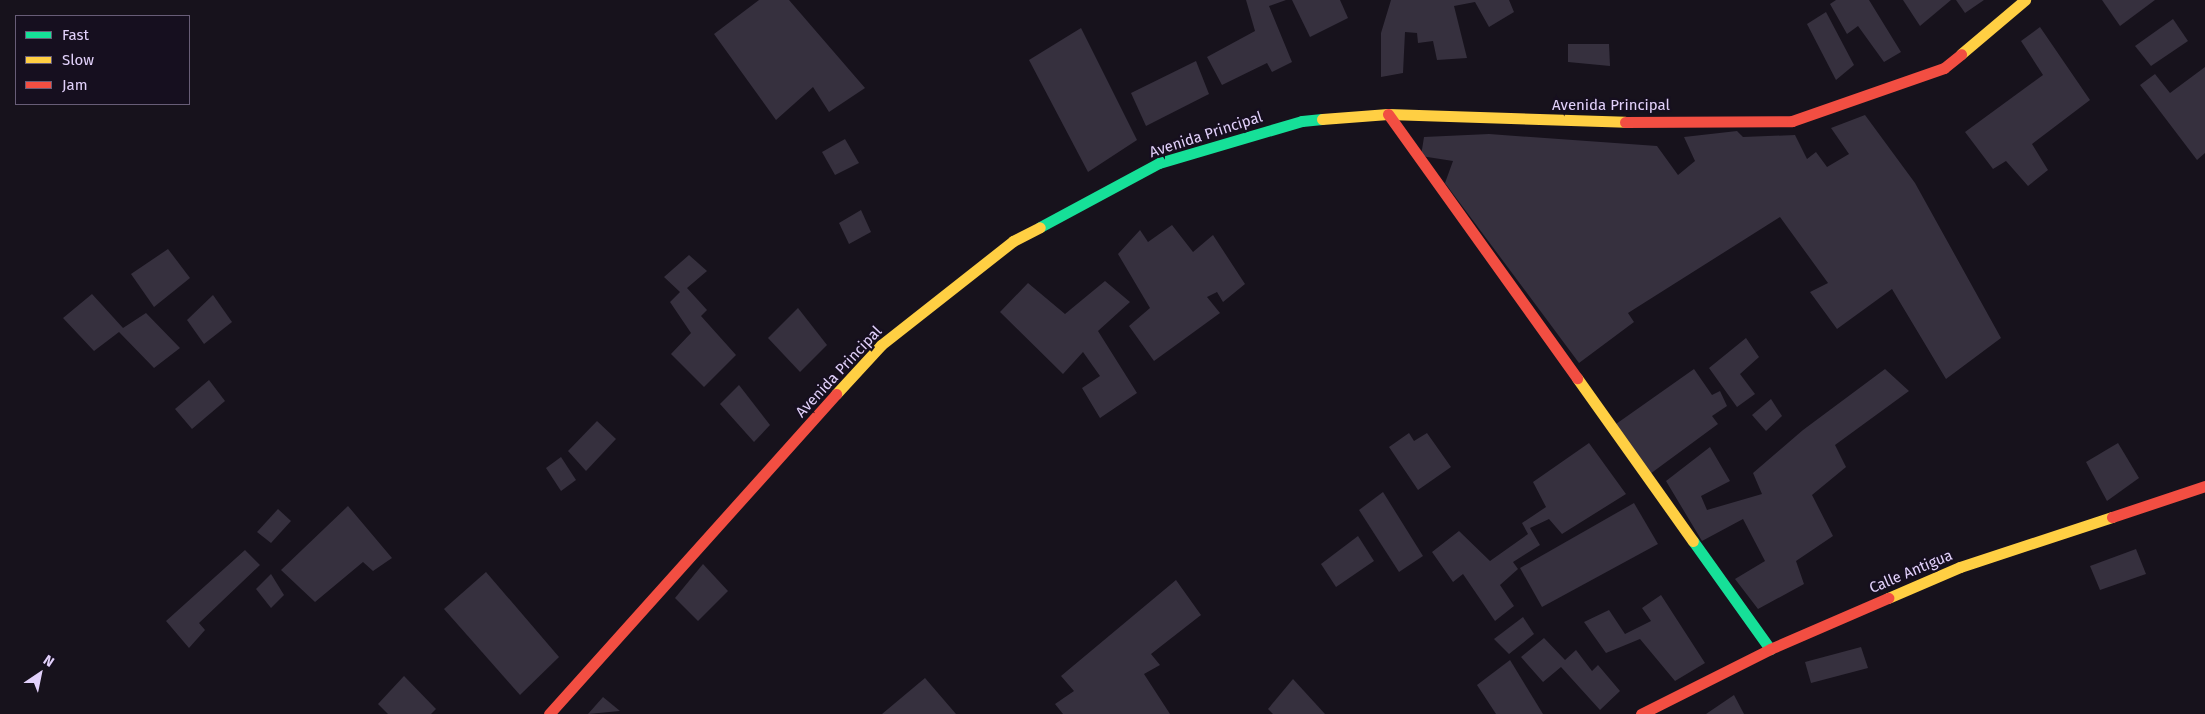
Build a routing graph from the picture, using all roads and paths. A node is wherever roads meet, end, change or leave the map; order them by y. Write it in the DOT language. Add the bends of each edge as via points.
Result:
graph roads {
  1 [pos="2025,0"];
  2 [pos="1388,114"];
  3 [pos="2205,486"];
  4 [pos="1770,649"];
  5 [pos="549,714"];
  6 [pos="1641,714"];
  1 -- 2 [label="street, Avenida Principal" via="1944,68 1792,121 1559,122"];
  2 -- 4 [label="street"];
  2 -- 5 [label="street, Avenida Principal" via="1302,120 1159,163 1013,241 881,345"];
  3 -- 4 [label="street, Calle Antigua" via="1960,567"];
  4 -- 6 [label="street, Calle Antigua"];
}
